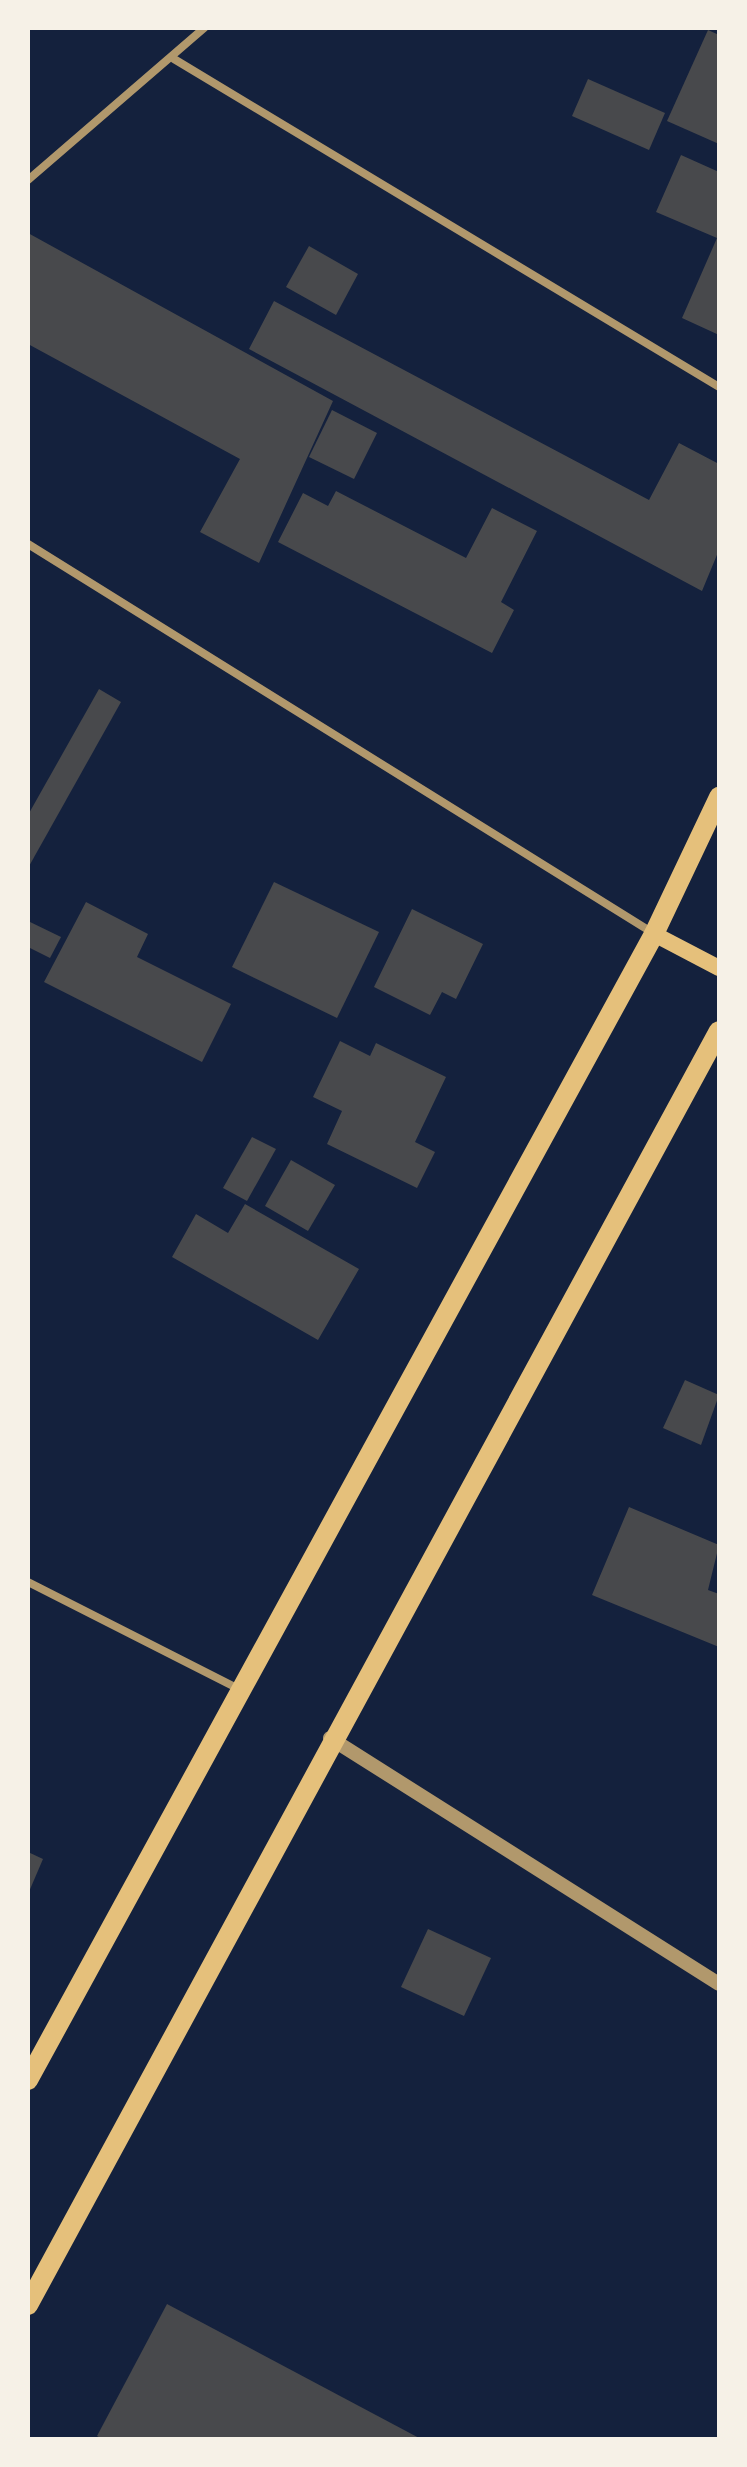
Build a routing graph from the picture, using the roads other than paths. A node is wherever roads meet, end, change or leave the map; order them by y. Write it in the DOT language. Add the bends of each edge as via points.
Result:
graph roads {
  1 [pos="204,28"];
  2 [pos="174,59"];
  3 [pos="28,180"];
  4 [pos="719,387"];
  5 [pos="28,544"];
  6 [pos="719,797"];
  7 [pos="654,934"];
  8 [pos="719,968"];
  9 [pos="719,1031"];
  10 [pos="28,1582"];
  11 [pos="239,1689"];
  12 [pos="330,1738"];
  13 [pos="719,1984"];
  14 [pos="28,2080"];
  15 [pos="28,2305"];
  1 -- 2 [label="street"];
  2 -- 3 [label="street"];
  2 -- 4 [label="street"];
  5 -- 7 [label="street"];
  6 -- 7 [label="main road"];
  7 -- 8 [label="main road"];
  7 -- 11 [label="main road"];
  9 -- 12 [label="main road"];
  10 -- 11 [label="street"];
  11 -- 14 [label="main road"];
  12 -- 13 [label="street"];
  12 -- 15 [label="main road"];
}
